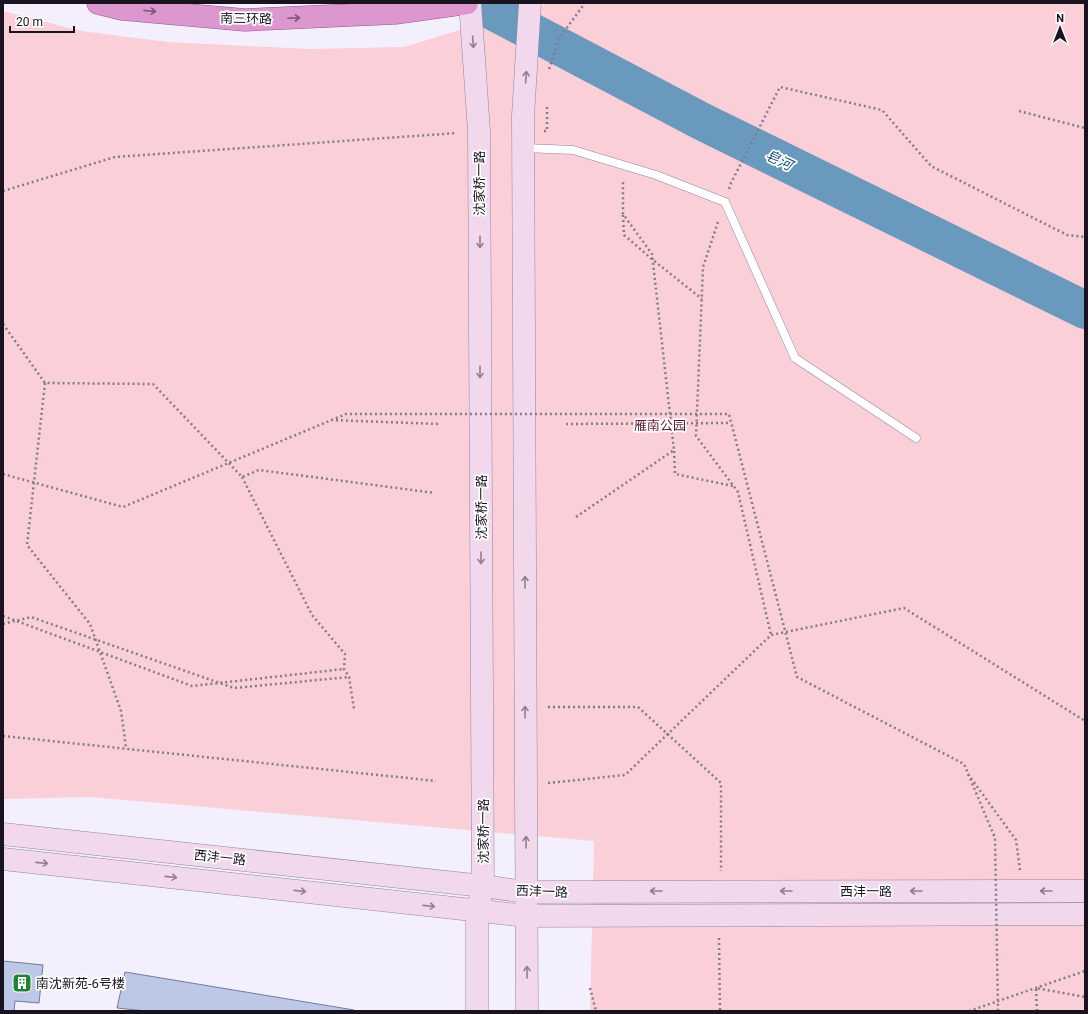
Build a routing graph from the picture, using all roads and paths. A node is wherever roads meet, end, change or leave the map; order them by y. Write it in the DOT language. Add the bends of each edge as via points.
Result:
graph roads {
  1 [pos="98,3"];
  2 [pos="467,3"];
  3 [pos="470,3"];
  4 [pos="530,3"];
  5 [pos="585,3"];
  6 [pos="547,74"];
  7 [pos="547,102"];
  8 [pos="1018,111"];
  9 [pos="1085,128"];
  10 [pos="479,131"];
  11 [pos="524,131"];
  12 [pos="623,166"];
  13 [pos="3,191"];
  14 [pos="725,202"];
  15 [pos="624,214"];
  16 [pos="1085,237"];
  17 [pos="653,260"];
  18 [pos="702,299"];
  19 [pos="3,324"];
  20 [pos="45,383"];
  21 [pos="332,420"];
  22 [pos="731,423"];
  23 [pos="438,424"];
  24 [pos="566,424"];
  25 [pos="916,438"];
  26 [pos="674,450"];
  27 [pos="3,474"];
  28 [pos="242,477"];
  29 [pos="733,486"];
  30 [pos="435,493"];
  31 [pos="576,517"];
  32 [pos="3,616"];
  33 [pos="16,621"];
  34 [pos="3,624"];
  35 [pos="771,635"];
  36 [pos="96,640"];
  37 [pos="100,652"];
  38 [pos="344,669"];
  39 [pos="349,677"];
  40 [pos="218,683"];
  41 [pos="525,707"];
  42 [pos="354,709"];
  43 [pos="1085,721"];
  44 [pos="668,734"];
  45 [pos="3,736"];
  46 [pos="126,749"];
  47 [pos="968,774"];
  48 [pos="436,781"];
  49 [pos="525,785"];
  50 [pos="3,834"];
  51 [pos="3,859"];
  52 [pos="483,886"];
  53 [pos="721,891"];
  54 [pos="1022,891"];
  55 [pos="1085,891"];
  56 [pos="526,892"];
  57 [pos="477,911"];
  58 [pos="1085,914"];
  59 [pos="527,916"];
  60 [pos="718,916"];
  61 [pos="1085,971"];
  62 [pos="590,988"];
  63 [pos="1036,988"];
  64 [pos="1085,997"];
  65 [pos="477,1011"];
  66 [pos="527,1011"];
  67 [pos="596,1011"];
  68 [pos="720,1011"];
  69 [pos="970,1011"];
  70 [pos="998,1011"];
  71 [pos="1037,1011"];
  1 -- 2 [label="highway, 南三环路, one-way" via="122,8 245,20 395,13"];
  3 -- 10 [label="main road, 沈家桥一路, one-way"];
  11 -- 4 [label="main road, one-way"];
  5 -- 6 [label="path" via="560,37"];
  7 -- 11 [label="path" via="547,131"];
  8 -- 9 [label="path"];
  10 -- 13 [label="path" via="115,157"];
  10 -- 52 [label="main road, 沈家桥一路, one-way"];
  11 -- 12 [label="lane"];
  41 -- 11 [label="main road, one-way"];
  12 -- 14 [label="lane" via="656,175"];
  12 -- 15 [label="path"];
  14 -- 16 [label="path" via="731,183 780,87 882,110 931,166 1067,235"];
  14 -- 18 [label="path" via="704,267"];
  14 -- 25 [label="lane" via="795,358"];
  15 -- 17 [label="path" via="652,254"];
  15 -- 17 [label="path" via="624,235"];
  17 -- 18 [label="path"];
  17 -- 26 [label="path"];
  18 -- 29 [label="path" via="696,436"];
  19 -- 20 [label="path"];
  20 -- 28 [label="path" via="153,384"];
  20 -- 36 [label="path" via="27,545 90,624"];
  21 -- 22 [label="path, bridge" via="346,414 729,414"];
  21 -- 23 [label="path"];
  21 -- 27 [label="path, bridge" via="123,507"];
  22 -- 24 [label="path, bridge"];
  22 -- 47 [label="path, bridge" via="797,677 964,764"];
  26 -- 29 [label="path" via="674,474"];
  26 -- 31 [label="path"];
  28 -- 30 [label="path" via="259,470"];
  28 -- 38 [label="path" via="312,615 345,654"];
  29 -- 35 [label="path" via="738,492"];
  32 -- 33 [label="path"];
  33 -- 34 [label="path"];
  33 -- 36 [label="path" via="32,617"];
  33 -- 37 [label="path"];
  35 -- 43 [label="path" via="904,608"];
  35 -- 44 [label="path"];
  36 -- 37 [label="path"];
  36 -- 40 [label="path"];
  37 -- 40 [label="path" via="192,686"];
  37 -- 46 [label="path" via="121,711"];
  38 -- 39 [label="path"];
  38 -- 40 [label="path"];
  39 -- 40 [label="path" via="234,688"];
  39 -- 42 [label="path"];
  41 -- 44 [label="path" via="638,707"];
  49 -- 41 [label="main road, one-way"];
  44 -- 49 [label="path" via="625,775"];
  44 -- 53 [label="path" via="721,783"];
  45 -- 46 [label="path"];
  46 -- 48 [label="path"];
  47 -- 54 [label="path, bridge" via="1016,840"];
  47 -- 70 [label="path, bridge" via="995,838"];
  56 -- 49 [label="main road, one-way"];
  50 -- 52 [label="main road, 西沣一路"];
  51 -- 57 [label="main road, 西沣一路, one-way"];
  52 -- 56 [label="main road, 西沣一路"];
  52 -- 57 [label="main road, 沈家桥一路"];
  54 -- 53 [label="main road, 西沣一路, one-way"];
  53 -- 56 [label="main road, 西沣一路, one-way"];
  55 -- 54 [label="main road, 西沣一路, one-way"];
  56 -- 59 [label="main road"];
  57 -- 59 [label="main road, 西沣一路"];
  57 -- 65 [label="main road, 沈家桥一路"];
  58 -- 60 [label="main road, 西沣一路"];
  59 -- 60 [label="main road, 西沣一路"];
  66 -- 59 [label="main road, one-way"];
  60 -- 68 [label="path"];
  61 -- 63 [label="path"];
  62 -- 67 [label="path"];
  63 -- 64 [label="path"];
  63 -- 69 [label="path"];
  63 -- 71 [label="path"];
}
